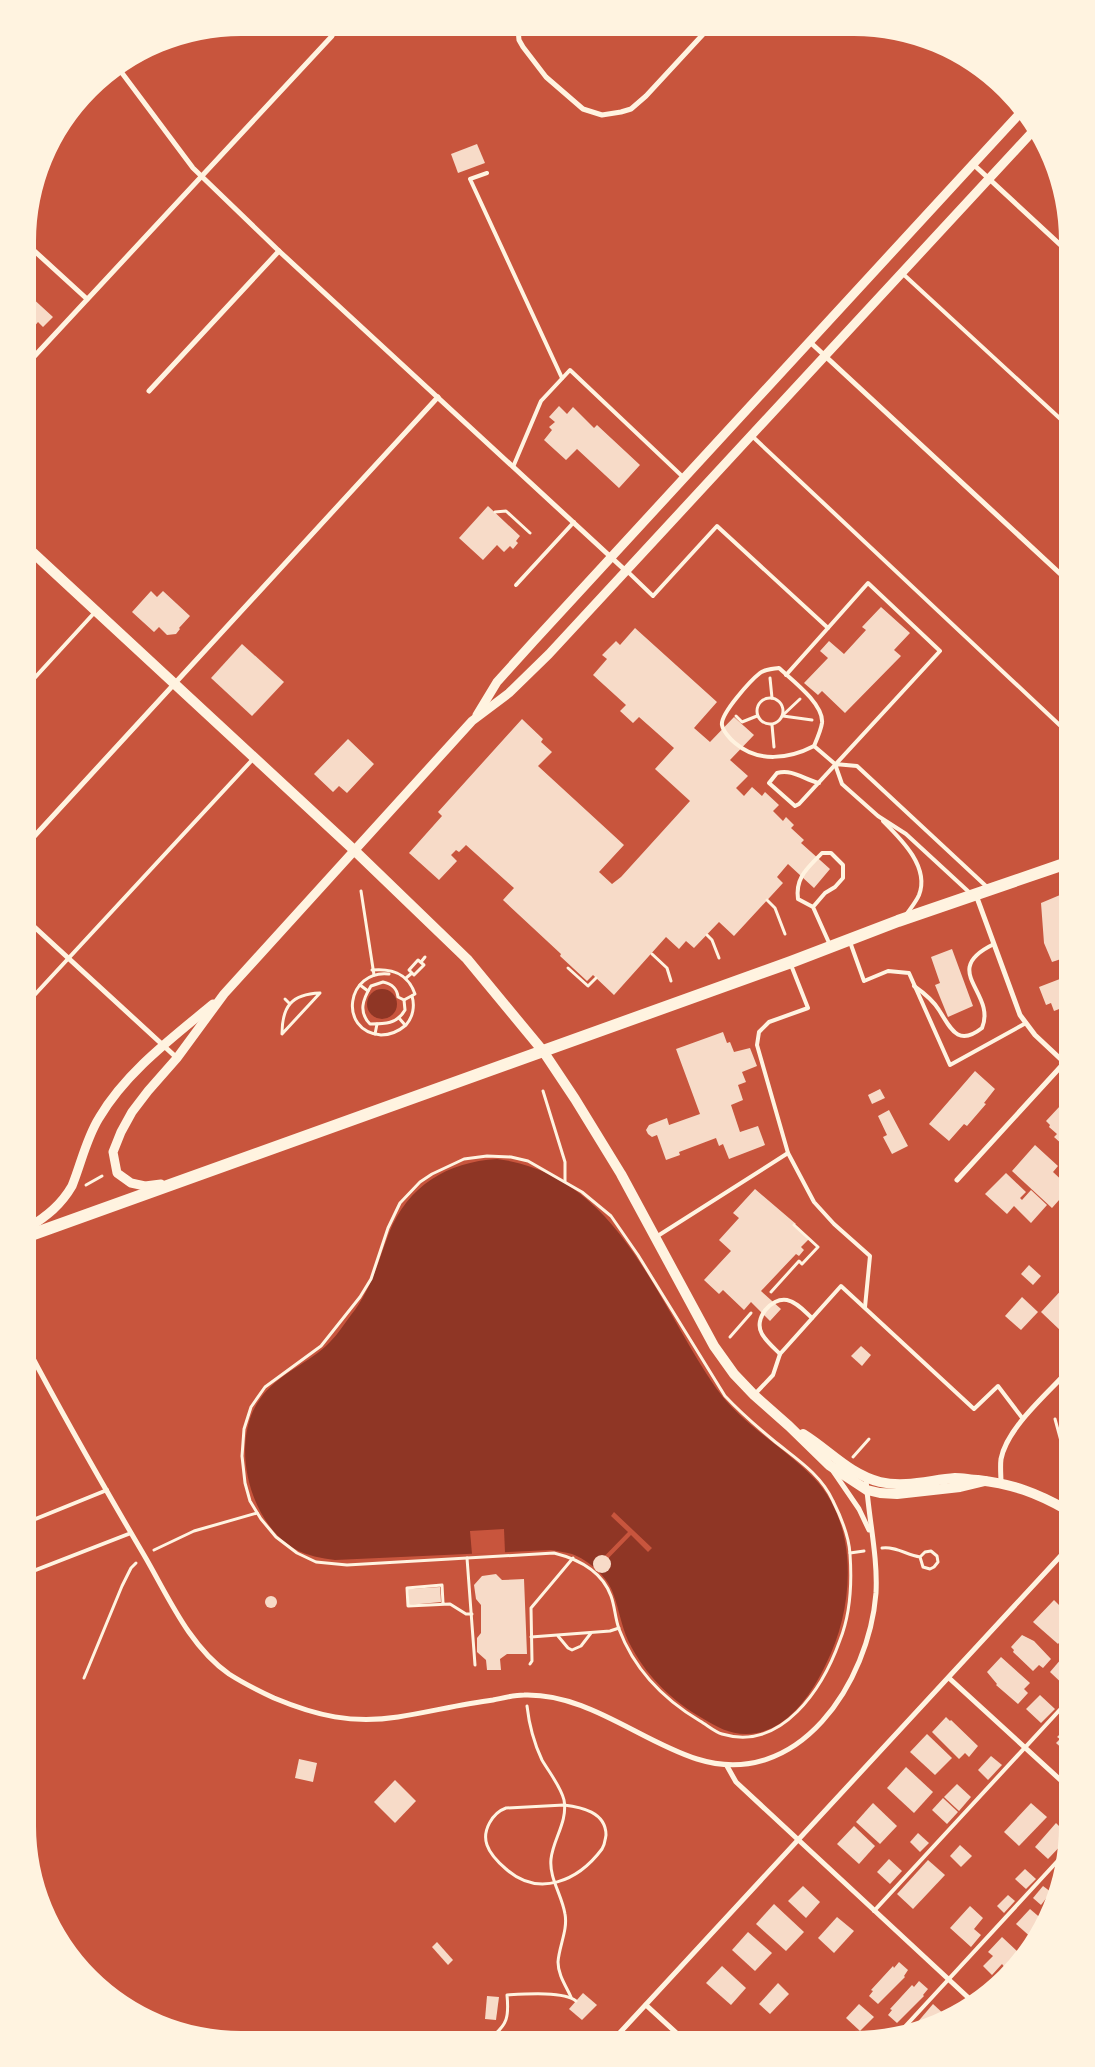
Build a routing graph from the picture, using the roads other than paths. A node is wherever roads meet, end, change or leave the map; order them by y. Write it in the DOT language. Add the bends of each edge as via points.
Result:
graph roads {
  1 [pos="332,36"];
  2 [pos="519,36"];
  3 [pos="701,36"];
  4 [pos="123,74"];
  5 [pos="1017,117"];
  6 [pos="1029,136"];
  7 [pos="973,164"];
  8 [pos="487,173"];
  9 [pos="201,176"];
  10 [pos="989,179"];
  11 [pos="1059,243"];
  12 [pos="279,251"];
  13 [pos="36,253"];
  14 [pos="902,273"];
  15 [pos="87,300"];
  16 [pos="810,342"];
  17 [pos="36,355"];
  18 [pos="825,356"];
  19 [pos="562,378"];
  20 [pos="149,391"];
  21 [pos="438,397"];
  22 [pos="1059,417"];
  23 [pos="751,436"];
  24 [pos="512,467"];
  25 [pos="684,479"];
  26 [pos="574,522"];
  27 [pos="36,555"];
  28 [pos="612,557"];
  29 [pos="627,571"];
  30 [pos="1059,573"];
  31 [pos="516,585"];
  32 [pos="96,611"];
  33 [pos="828,628"];
  34 [pos="786,675"];
  35 [pos="36,676"];
  36 [pos="174,684"];
  37 [pos="472,721"];
  38 [pos="1059,725"];
  39 [pos="814,746"];
  40 [pos="254,758"];
  41 [pos="836,764"];
  42 [pos="818,783"];
  43 [pos="878,816"];
  44 [pos="36,834"];
  45 [pos="354,850"];
  46 [pos="1059,866"];
  47 [pos="990,890"];
  48 [pos="974,896"];
  49 [pos="812,906"];
  50 [pos="901,920"];
  51 [pos="36,929"];
  52 [pos="849,940"];
  53 [pos="994,944"];
  54 [pos="830,947"];
  55 [pos="69,959"];
  56 [pos="790,962"];
  57 [pos="914,986"];
  58 [pos="36,994"];
  59 [pos="224,994"];
  60 [pos="1026,1023"];
  61 [pos="163,1045"];
  62 [pos="543,1051"];
  63 [pos="1059,1057"];
  64 [pos="177,1058"];
  65 [pos="1059,1071"];
  66 [pos="788,1153"];
  67 [pos="189,1178"];
  68 [pos="957,1180"];
  69 [pos="36,1222"];
  70 [pos="36,1233"];
  71 [pos="656,1237"];
  72 [pos="865,1307"];
  73 [pos="812,1318"];
  74 [pos="780,1354"];
  75 [pos="36,1363"];
  76 [pos="1059,1381"];
  77 [pos="754,1395"];
  78 [pos="1023,1419"];
  79 [pos="789,1426"];
  80 [pos="829,1465"];
  81 [pos="866,1478"];
  82 [pos="985,1481"];
  83 [pos="1001,1484"];
  84 [pos="107,1490"];
  85 [pos="867,1490"];
  86 [pos="1059,1506"];
  87 [pos="36,1519"];
  88 [pos="132,1533"];
  89 [pos="872,1538"];
  90 [pos="1059,1558"];
  91 [pos="36,1571"];
  92 [pos="949,1678"];
  93 [pos="1059,1711"];
  94 [pos="1025,1747"];
  95 [pos="727,1766"];
  96 [pos="1059,1779"];
  97 [pos="798,1841"];
  98 [pos="1055,1863"];
  99 [pos="874,1911"];
  100 [pos="948,1979"];
  101 [pos="967,1997"];
  102 [pos="646,2005"];
  103 [pos="907,2024"];
  104 [pos="622,2031"];
  105 [pos="674,2031"];
  1 -- 9 [label="street"];
  2 -- 3 [label="street" via="522,47 546,76 583,109 602,115 630,109"];
  4 -- 9 [label="street"];
  5 -- 7 [label="street"];
  6 -- 10 [label="street"];
  7 -- 10 [label="street"];
  7 -- 16 [label="street"];
  8 -- 19 [label="lane" via="470,179"];
  9 -- 12 [label="street"];
  9 -- 15 [label="street"];
  10 -- 11 [label="street"];
  10 -- 14 [label="street"];
  12 -- 20 [label="street"];
  12 -- 21 [label="street"];
  13 -- 15 [label="street"];
  14 -- 18 [label="street"];
  14 -- 22 [label="lane"];
  15 -- 17 [label="street"];
  16 -- 18 [label="street"];
  16 -- 25 [label="street"];
  18 -- 23 [label="street"];
  18 -- 30 [label="street"];
  19 -- 24 [label="lane" via="541,401"];
  19 -- 25 [label="lane" via="570,370"];
  21 -- 24 [label="street"];
  21 -- 36 [label="street"];
  23 -- 29 [label="street"];
  23 -- 38 [label="lane"];
  24 -- 26 [label="street"];
  25 -- 28 [label="street"];
  26 -- 28 [label="street"];
  26 -- 31 [label="lane"];
  27 -- 32 [label="main road"];
  28 -- 29 [label="street"];
  28 -- 37 [label="street" via="497,682"];
  29 -- 33 [label="lane" via="653,596 717,526"];
  29 -- 37 [label="street" via="509,693"];
  32 -- 35 [label="lane"];
  32 -- 36 [label="main road"];
  33 -- 34 [label="lane"];
  33 -- 41 [label="lane" via="868,583 940,651"];
  34 -- 39 [label="lane" via="819,709 823,722"];
  34 -- 39 [label="lane" via="779,668 760,673 723,715 722,726 730,739 758,756 795,755"];
  36 -- 40 [label="main road"];
  36 -- 44 [label="street"];
  37 -- 45 [label="street"];
  39 -- 41 [label="lane"];
  40 -- 45 [label="main road"];
  40 -- 55 [label="lane"];
  41 -- 42 [label="lane"];
  41 -- 43 [label="lane" via="842,784"];
  41 -- 47 [label="lane" via="856,766"];
  42 -- 42 [label="lane" via="790,771 777,773 769,783 795,806"];
  43 -- 48 [label="lane" via="906,834"];
  43 -- 50 [label="lane" via="909,852 922,881 919,895"];
  45 -- 59 [label="street"];
  45 -- 62 [label="main road" via="467,959"];
  46 -- 47 [label="main road"];
  47 -- 48 [label="main road"];
  48 -- 50 [label="main road"];
  48 -- 53 [label="street"];
  49 -- 49 [label="lane" via="843,878 843,865 831,854 822,853 798,879 798,899"];
  49 -- 54 [label="lane"];
  50 -- 52 [label="main road"];
  51 -- 55 [label="street"];
  52 -- 54 [label="main road"];
  52 -- 57 [label="lane" via="864,981 888,971 909,973"];
  53 -- 57 [label="lane" via="970,962 968,970 985,1014 982,1028 975,1034 958,1035 951,1030 928,996"];
  53 -- 60 [label="street" via="1020,1015"];
  54 -- 56 [label="main road"];
  55 -- 58 [label="lane"];
  55 -- 61 [label="street"];
  56 -- 62 [label="main road"];
  56 -- 66 [label="lane" via="808,1008 769,1022 759,1032 757,1045"];
  57 -- 60 [label="lane" via="950,1065"];
  59 -- 61 [label="street"];
  59 -- 64 [label="street"];
  60 -- 63 [label="street"];
  61 -- 64 [label="street"];
  61 -- 69 [label="street" via="127,1081 102,1113 66,1196"];
  62 -- 67 [label="main road"];
  62 -- 71 [label="main road" via="607,1150"];
  64 -- 67 [label="street" via="132,1112 113,1152 117,1172 131,1183 155,1185"];
  65 -- 68 [label="street"];
  66 -- 71 [label="lane"];
  66 -- 72 [label="lane" via="814,1202 870,1256"];
  67 -- 70 [label="main road"];
  71 -- 77 [label="main road" via="714,1346"];
  72 -- 73 [label="lane" via="841,1286"];
  72 -- 78 [label="lane" via="974,1408 998,1386"];
  73 -- 74 [label="lane"];
  73 -- 74 [label="lane" via="787,1300 768,1306 759,1324 761,1333"];
  74 -- 77 [label="lane" via="772,1375"];
  75 -- 84 [label="street"];
  76 -- 78 [label="street"];
  77 -- 79 [label="main road"];
  78 -- 83 [label="street" via="1005,1445"];
  79 -- 80 [label="main road"];
  79 -- 81 [label="main road"];
  80 -- 85 [label="main road"];
  80 -- 89 [label="street" via="858,1509"];
  81 -- 82 [label="main road" via="882,1483 906,1484 958,1478"];
  81 -- 85 [label="street"];
  82 -- 83 [label="main road"];
  82 -- 85 [label="main road" via="897,1494"];
  83 -- 86 [label="main road" via="1040,1495"];
  84 -- 87 [label="lane"];
  84 -- 88 [label="street"];
  85 -- 89 [label="street"];
  88 -- 91 [label="lane"];
  88 -- 95 [label="street" via="182,1620 211,1658 238,1680 302,1710 331,1718 383,1719 525,1695 583,1707 698,1760"];
  89 -- 95 [label="street" via="876,1594 870,1629 856,1667 829,1715 808,1736 784,1752 748,1764"];
  90 -- 92 [label="street"];
  92 -- 94 [label="street"];
  92 -- 97 [label="street"];
  93 -- 94 [label="lane"];
  94 -- 96 [label="street"];
  94 -- 99 [label="lane"];
  95 -- 97 [label="street" via="736,1782"];
  97 -- 99 [label="street"];
  97 -- 102 [label="street"];
  98 -- 100 [label="lane"];
  99 -- 100 [label="street"];
  100 -- 101 [label="street"];
  100 -- 103 [label="lane"];
  102 -- 104 [label="street"];
  102 -- 105 [label="street"];
}
